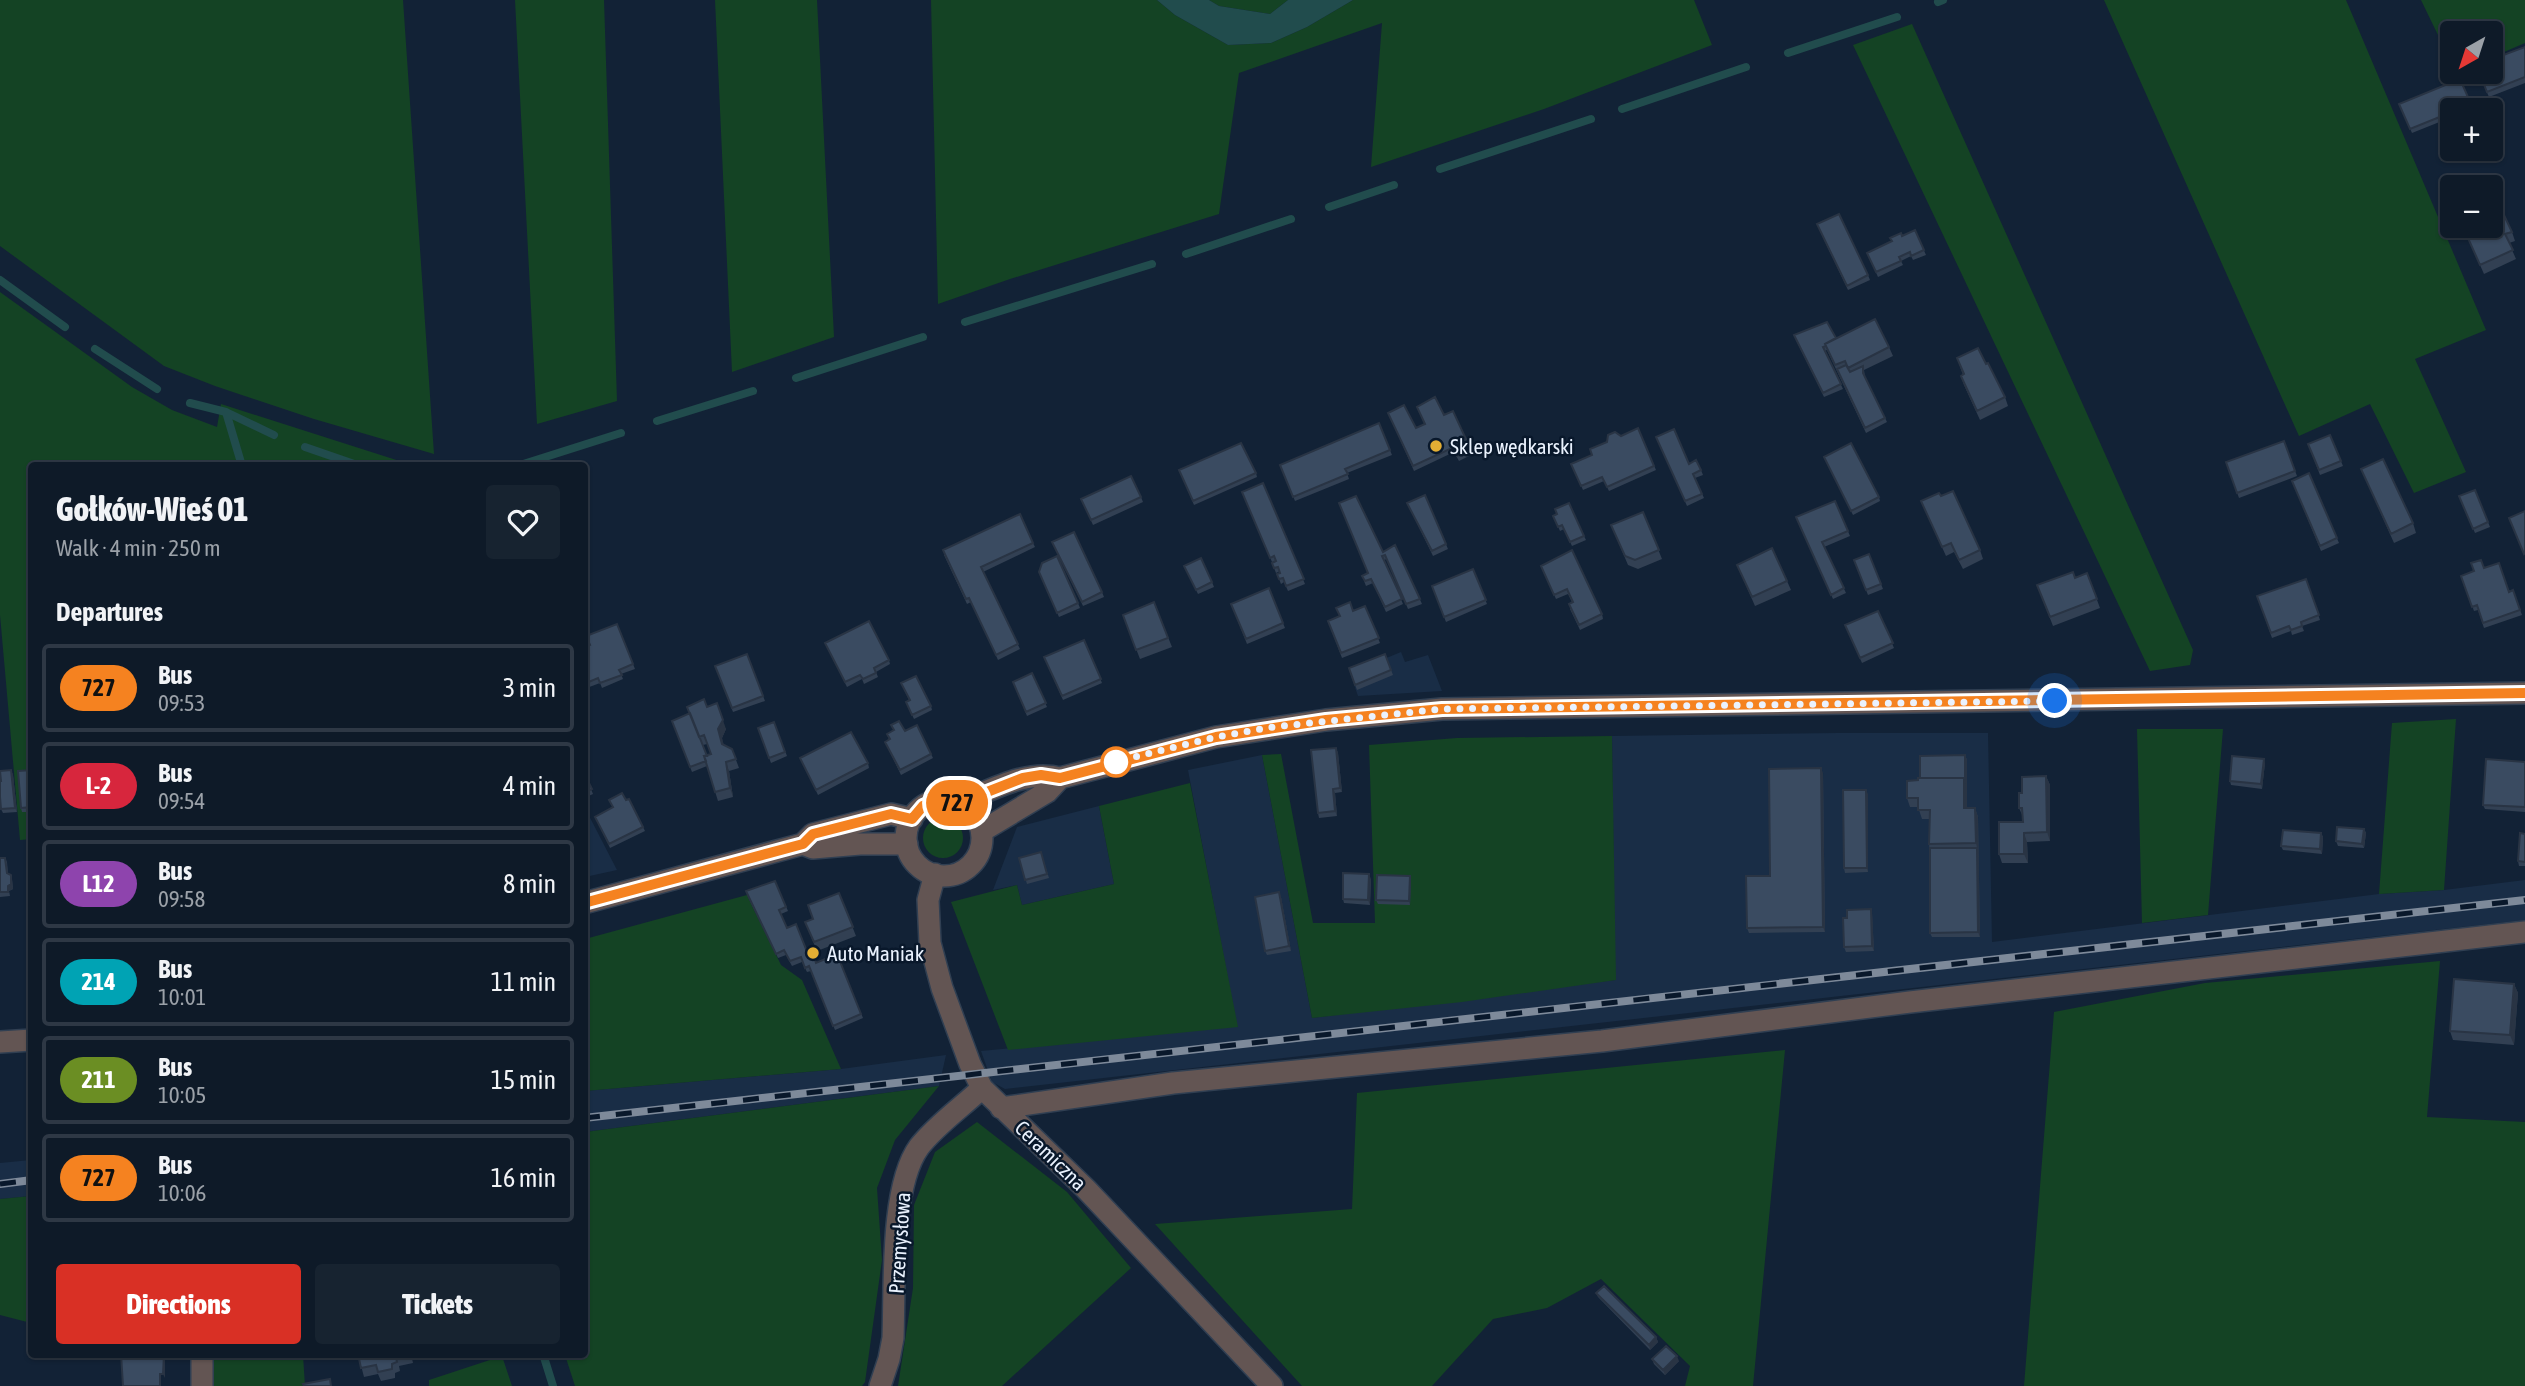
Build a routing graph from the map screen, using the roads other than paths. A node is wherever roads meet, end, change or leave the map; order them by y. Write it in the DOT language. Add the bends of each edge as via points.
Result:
graph roads {
  1 [pos="2525,693"];
  2 [pos="1060,778"];
  3 [pos="959,803"];
  4 [pos="912,819"];
  5 [pos="982,831"];
  6 [pos="803,844"];
  7 [pos="907,844"];
  8 [pos="935,874"];
  9 [pos="588,902"];
  10 [pos="2525,932"];
  11 [pos="28,1040"];
  12 [pos="0,1042"];
  13 [pos="982,1088"];
  14 [pos="1001,1108"];
  15 [pos="202,1358"];
  16 [pos="202,1386"];
  17 [pos="880,1386"];
  18 [pos="1272,1386"];
  1 -- 2 [label="street" via="1442,709 1216,737"];
  2 -- 3 [label="street" via="1023,778"];
  2 -- 5 [label="street" via="1047,792"];
  3 -- 4 [label="street" via="933,802"];
  3 -- 5 [label="street" via="969,809"];
  4 -- 6 [label="street" via="891,814 813,834"];
  4 -- 7 [label="street"];
  5 -- 8 [label="street" via="978,856 970,866 947,876"];
  6 -- 7 [label="street" via="813,848"];
  6 -- 9 [label="street"];
  7 -- 8 [label="street" via="914,860"];
  8 -- 13 [label="street, Ceramiczna" via="928,900 930,943 942,988"];
  10 -- 14 [label="street" via="1602,1041 1173,1083"];
  11 -- 12 [label="street"];
  13 -- 14 [label="street, Ceramiczna"];
  13 -- 17 [label="street, Przemysłowa" via="925,1140 904,1179 893,1338"];
  14 -- 18 [label="street, Ceramiczna" via="1086,1189"];
  15 -- 16 [label="street"];
}
